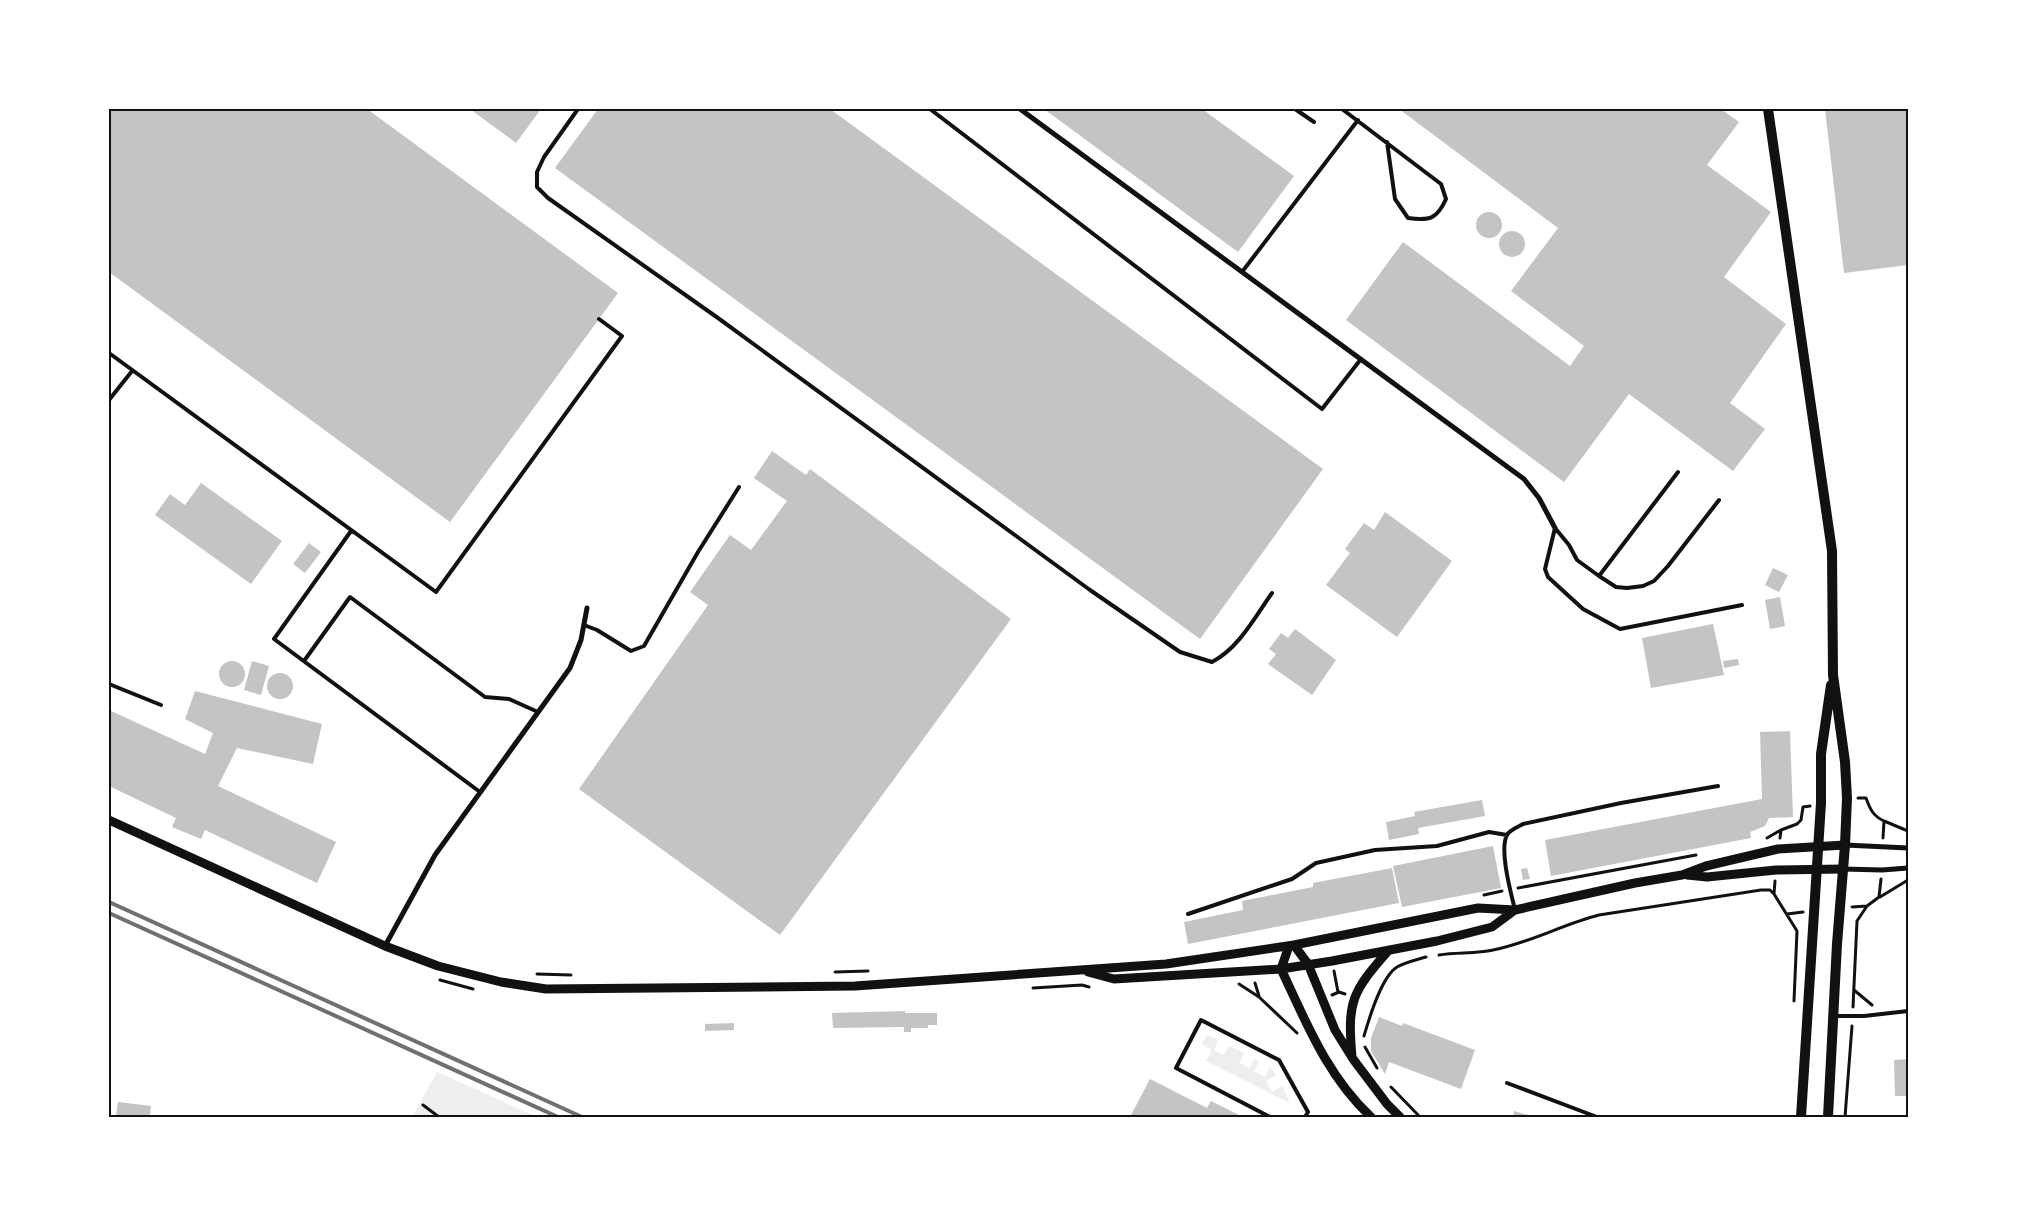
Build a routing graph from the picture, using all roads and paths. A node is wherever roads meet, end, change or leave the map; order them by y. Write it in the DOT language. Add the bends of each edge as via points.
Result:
graph roads {
  1 [pos="578,109"];
  2 [pos="930,109"];
  3 [pos="1020,109"];
  4 [pos="1295,109"];
  5 [pos="1342,109"];
  6 [pos="1768,109"];
  7 [pos="1358,120"];
  8 [pos="1314,122"];
  9 [pos="1387,142"];
  10 [pos="1242,272"];
  11 [pos="599,319"];
  12 [pos="109,353"];
  13 [pos="1361,359"];
  14 [pos="132,371"];
  15 [pos="109,400"];
  16 [pos="1678,472"];
  17 [pos="739,487"];
  18 [pos="1719,500"];
  19 [pos="1555,528"];
  20 [pos="351,531"];
  21 [pos="1599,576"];
  22 [pos="1272,593"];
  23 [pos="1742,604"];
  24 [pos="588,608"];
  25 [pos="584,626"];
  26 [pos="304,661"];
  27 [pos="1833,675"];
  28 [pos="109,684"];
  29 [pos="161,705"];
  30 [pos="538,712"];
  31 [pos="1718,786"];
  32 [pos="480,792"];
  33 [pos="109,820"];
  34 [pos="1884,821"];
  35 [pos="1781,830"];
  36 [pos="1908,831"];
  37 [pos="1507,835"];
  38 [pos="1761,843"];
  39 [pos="1845,845"];
  40 [pos="1817,846"];
  41 [pos="1908,848"];
  42 [pos="1703,854"];
  43 [pos="1908,868"];
  44 [pos="1816,869"];
  45 [pos="1843,869"];
  46 [pos="1682,875"];
  47 [pos="1908,880"];
  48 [pos="1510,890"];
  49 [pos="1774,894"];
  50 [pos="1481,896"];
  51 [pos="1879,898"];
  52 [pos="1515,910"];
  53 [pos="1188,914"];
  54 [pos="1787,914"];
  55 [pos="1291,945"];
  56 [pos="385,946"];
  57 [pos="1388,951"];
  58 [pos="1308,964"];
  59 [pos="1281,968"];
  60 [pos="1080,970"];
  61 [pos="870,971"];
  62 [pos="831,972"];
  63 [pos="528,974"];
  64 [pos="575,975"];
  65 [pos="432,977"];
  66 [pos="1231,984"];
  67 [pos="1026,988"];
  68 [pos="1097,989"];
  69 [pos="474,990"];
  70 [pos="1854,990"];
  71 [pos="1794,1004"];
  72 [pos="1908,1011"];
  73 [pos="1882,1013"];
  74 [pos="1834,1016"];
  75 [pos="1280,1017"];
  76 [pos="1353,1059"];
  77 [pos="1380,1073"];
  78 [pos="1385,1080"];
  79 [pos="1507,1083"];
  80 [pos="423,1106"];
  81 [pos="439,1117"];
  82 [pos="1270,1117"];
  83 [pos="1305,1117"];
  84 [pos="1371,1117"];
  85 [pos="1400,1117"];
  86 [pos="1420,1117"];
  87 [pos="1597,1117"];
  88 [pos="1801,1117"];
  89 [pos="1828,1117"];
  1 -- 22 [label="lane" via="537,172 537,187 548,198 1090,590 1180,652 1212,662 1232,648"];
  2 -- 13 [label="lane" via="1322,409"];
  3 -- 10 [label="street"];
  4 -- 8 [label="lane"];
  5 -- 7 [label="lane"];
  6 -- 27 [label="main road" via="1832,551"];
  7 -- 9 [label="lane"];
  7 -- 10 [label="lane"];
  9 -- 9 [label="lane" via="1441,184 1446,198 1440,212 1424,220 1408,218 1395,199"];
  10 -- 13 [label="street"];
  11 -- 20 [label="lane" via="622,336 436,592"];
  12 -- 14 [label="lane"];
  13 -- 19 [label="street" via="1524,479 1539,498"];
  14 -- 15 [label="lane"];
  14 -- 20 [label="lane"];
  16 -- 21 [label="lane"];
  17 -- 25 [label="lane" via="644,646 631,651 598,630"];
  18 -- 21 [label="lane" via="1654,580 1643,586 1627,588 1616,587"];
  19 -- 21 [label="lane" via="1577,560"];
  19 -- 23 [label="lane" via="1545,569 1548,577 1583,609 1620,629"];
  20 -- 26 [label="lane" via="274,639"];
  24 -- 25 [label="street"];
  25 -- 30 [label="street" via="570,668"];
  26 -- 30 [label="lane" via="350,597 485,697 509,699"];
  26 -- 32 [label="lane"];
  27 -- 39 [label="main road" via="1845,762"];
  27 -- 40 [label="main road" via="1821,754"];
  28 -- 29 [label="lane"];
  30 -- 32 [label="street"];
  31 -- 37 [label="lane" via="1523,824"];
  32 -- 56 [label="street" via="435,854"];
  33 -- 56 [label="street"];
  34 -- 36 [label="path"];
  35 -- 38 [label="path"];
  37 -- 48 [label="lane" via="1504,847"];
  37 -- 53 [label="lane" via="1489,832 1437,846 1375,850 1316,863 1292,879"];
  39 -- 40 [label="street"];
  39 -- 41 [label="street"];
  39 -- 45 [label="main road"];
  40 -- 44 [label="main road"];
  40 -- 46 [label="street" via="1778,850 1706,866"];
  42 -- 48 [label="path"];
  43 -- 45 [label="street"];
  44 -- 45 [label="street"];
  44 -- 46 [label="street" via="1707,877"];
  44 -- 88 [label="main road"];
  45 -- 74 [label="main road"];
  46 -- 52 [label="street"];
  47 -- 51 [label="path"];
  48 -- 50 [label="path"];
  48 -- 52 [label="lane"];
  49 -- 77 [label="path" via="1770,890 1761,890 1599,915 1574,921 1536,939 1492,951 1431,956 1396,968 1374,1003 1364,1037 1366,1050"];
  52 -- 55 [label="street" via="1478,908"];
  52 -- 57 [label="street" via="1492,927"];
  54 -- 71 [label="path" via="1797,931"];
  55 -- 58 [label="street"];
  55 -- 59 [label="street"];
  55 -- 60 [label="street" via="1166,964"];
  56 -- 60 [label="street" via="438,966 501,982 546,989 855,986"];
  57 -- 58 [label="street"];
  57 -- 76 [label="street" via="1363,979 1354,996 1350,1018"];
  58 -- 59 [label="street"];
  58 -- 76 [label="street" via="1335,1030"];
  59 -- 60 [label="street" via="1114,979"];
  59 -- 84 [label="street" via="1316,1046 1337,1079"];
  61 -- 62 [label="path"];
  63 -- 64 [label="path"];
  65 -- 69 [label="path"];
  66 -- 75 [label="path" via="1239,984 1259,997"];
  67 -- 68 [label="path" via="1082,985"];
  70 -- 73 [label="path"];
  72 -- 73 [label="lane"];
  73 -- 74 [label="lane"];
  74 -- 89 [label="main road"];
  76 -- 85 [label="street"];
  78 -- 86 [label="path"];
  79 -- 87 [label="lane"];
  80 -- 81 [label="path"];
  82 -- 83 [label="lane" via="1176,1068 1201,1020 1279,1060 1308,1112"];
}
